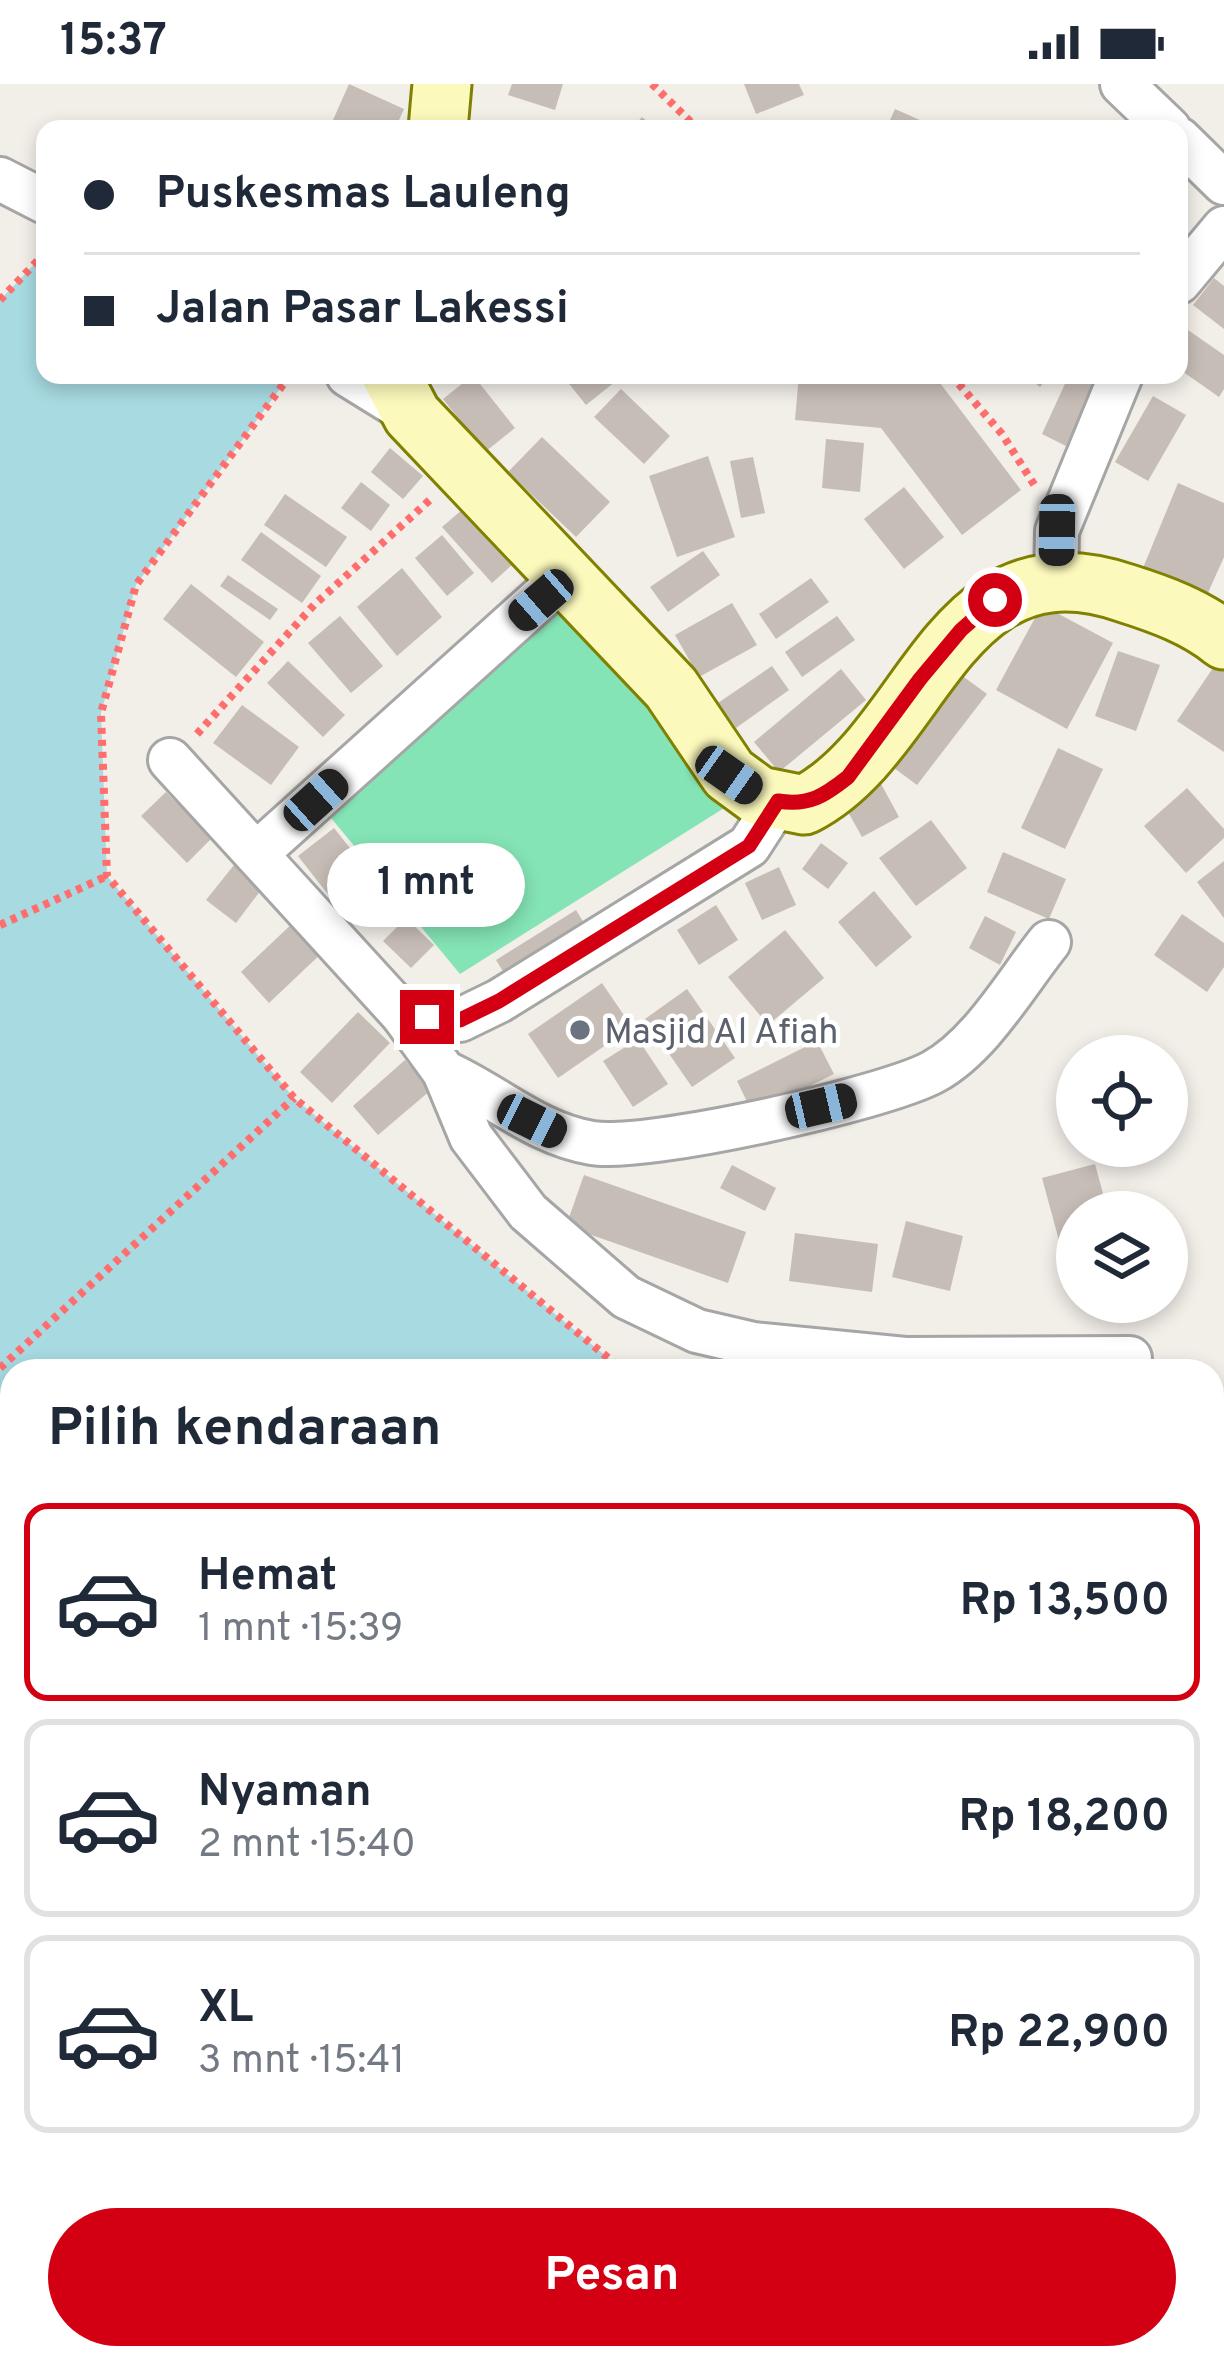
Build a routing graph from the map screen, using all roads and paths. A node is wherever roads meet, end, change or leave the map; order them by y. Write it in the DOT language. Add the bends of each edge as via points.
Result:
graph roads {
  1 [pos="442,84"];
  2 [pos="652,84"];
  3 [pos="1132,87"];
  4 [pos="438,120"];
  5 [pos="689,120"];
  6 [pos="1160,120"];
  7 [pos="1188,148"];
  8 [pos="0,178"];
  9 [pos="1224,182"];
  10 [pos="36,197"];
  11 [pos="1224,228"];
  12 [pos="36,262"];
  13 [pos="1188,271"];
  14 [pos="0,300"];
  15 [pos="372,384"];
  16 [pos="959,384"];
  17 [pos="1118,384"];
  18 [pos="402,395"];
  19 [pos="462,470"];
  20 [pos="1056,556"];
  21 [pos="565,576"];
  22 [pos="1224,640"];
  23 [pos="170,760"];
  24 [pos="778,801"];
  25 [pos="256,854"];
  26 [pos="106,876"];
  27 [pos="0,925"];
  28 [pos="1049,942"];
  29 [pos="402,1014"];
  30 [pos="444,1072"];
  31 [pos="294,1098"];
  32 [pos="1130,1358"];
  33 [pos="10,1359"];
  1 -- 4 [label="street"];
  2 -- 5 [label="path"];
  3 -- 6 [label="street"];
  7 -- 9 [label="street"];
  8 -- 10 [label="street"];
  11 -- 13 [label="street"];
  12 -- 14 [label="path"];
  15 -- 18 [label="street"];
  16 -- 20 [label="path" via="1001,434"];
  17 -- 20 [label="street"];
  18 -- 19 [label="street"];
  19 -- 21 [label="street"];
  19 -- 23 [label="path" via="314,604"];
  20 -- 22 [label="street"];
  20 -- 24 [label="street" via="961,630 848,777 804,805"];
  21 -- 24 [label="street" via="671,688 729,775"];
  21 -- 25 [label="street"];
  23 -- 25 [label="street"];
  24 -- 29 [label="street" via="749,846 485,1009 452,1020"];
  25 -- 29 [label="street"];
  26 -- 27 [label="path"];
  28 -- 30 [label="street" via="967,1044 935,1071 782,1115 593,1143 554,1132"];
  29 -- 30 [label="street"];
  30 -- 32 [label="street" via="471,1137 528,1212 626,1297 697,1330 753,1344 905,1359"];
  31 -- 33 [label="path"];
}
